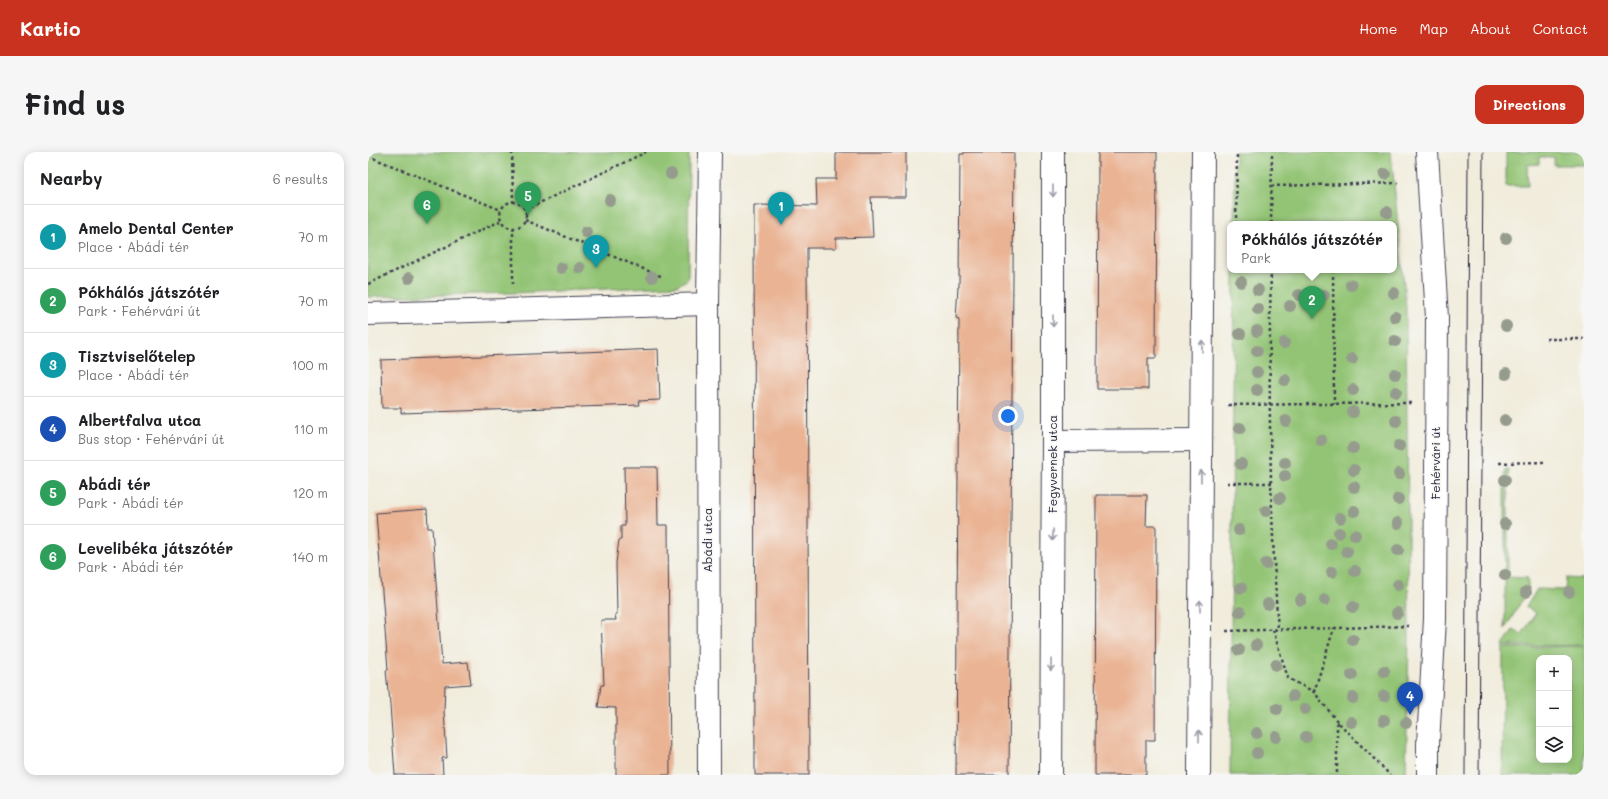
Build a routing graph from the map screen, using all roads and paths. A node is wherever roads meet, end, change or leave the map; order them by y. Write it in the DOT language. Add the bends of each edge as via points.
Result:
graph roads {
  1 [pos="512,152"];
  2 [pos="646,152"];
  3 [pos="710,152"];
  4 [pos="1053,152"];
  5 [pos="1203,152"];
  6 [pos="1236,152"];
  7 [pos="1272,152"];
  8 [pos="1427,152"];
  9 [pos="368,156"];
  10 [pos="1398,183"];
  11 [pos="1271,186"];
  12 [pos="513,202"];
  13 [pos="501,210"];
  14 [pos="525,210"];
  15 [pos="525,220"];
  16 [pos="500,221"];
  17 [pos="1236,221"];
  18 [pos="1272,221"];
  19 [pos="513,229"];
  20 [pos="1271,273"];
  21 [pos="1333,273"];
  22 [pos="665,278"];
  23 [pos="368,284"];
  24 [pos="708,304"];
  25 [pos="514,310"];
  26 [pos="368,314"];
  27 [pos="1546,339"];
  28 [pos="1584,339"];
  29 [pos="1411,403"];
  30 [pos="1334,404"];
  31 [pos="1202,405"];
  32 [pos="1270,405"];
  33 [pos="1201,440"];
  34 [pos="1054,441"];
  35 [pos="1546,462"];
  36 [pos="1499,463"];
  37 [pos="1272,483"];
  38 [pos="1201,484"];
  39 [pos="1415,626"];
  40 [pos="1334,628"];
  41 [pos="1273,630"];
  42 [pos="1278,630"];
  43 [pos="1200,631"];
  44 [pos="1314,692"];
  45 [pos="1337,722"];
  46 [pos="709,775"];
  47 [pos="1050,775"];
  48 [pos="1199,775"];
  49 [pos="1337,775"];
  50 [pos="1390,775"];
  51 [pos="1428,775"];
  1 -- 12 [label="path"];
  2 -- 14 [label="path"];
  3 -- 24 [label="street, Abádi utca"];
  4 -- 34 [label="street, Fegyvernek utca, one-way"];
  31 -- 5 [label="street, one-way"];
  6 -- 17 [label="path"];
  7 -- 11 [label="path"];
  8 -- 51 [label="street, Fehérvári út" via="1437,318 1435,620"];
  9 -- 13 [label="path"];
  10 -- 11 [label="path"];
  11 -- 18 [label="path"];
  12 -- 13 [label="path" via="506,204"];
  12 -- 14 [label="path" via="520,204"];
  13 -- 16 [label="path"];
  14 -- 15 [label="path"];
  15 -- 19 [label="path" via="521,226"];
  15 -- 22 [label="path"];
  16 -- 19 [label="path" via="504,226"];
  16 -- 23 [label="path"];
  19 -- 25 [label="path"];
  20 -- 32 [label="path"];
  21 -- 30 [label="path"];
  24 -- 25 [label="street"];
  24 -- 46 [label="street, Abádi utca"];
  25 -- 26 [label="street"];
  27 -- 28 [label="path"];
  29 -- 30 [label="path"];
  30 -- 32 [label="path"];
  31 -- 32 [label="path"];
  31 -- 33 [label="street"];
  32 -- 37 [label="path"];
  33 -- 34 [label="street"];
  38 -- 33 [label="street, one-way"];
  34 -- 47 [label="street, Fegyvernek utca, one-way"];
  35 -- 36 [label="path"];
  37 -- 38 [label="path"];
  37 -- 42 [label="path"];
  43 -- 38 [label="street, one-way"];
  39 -- 40 [label="path"];
  40 -- 42 [label="path"];
  40 -- 44 [label="path"];
  41 -- 42 [label="path"];
  41 -- 43 [label="path"];
  41 -- 44 [label="path" via="1288,678"];
  48 -- 43 [label="street, one-way"];
  44 -- 45 [label="path"];
  45 -- 49 [label="path"];
  45 -- 50 [label="path"];
}
